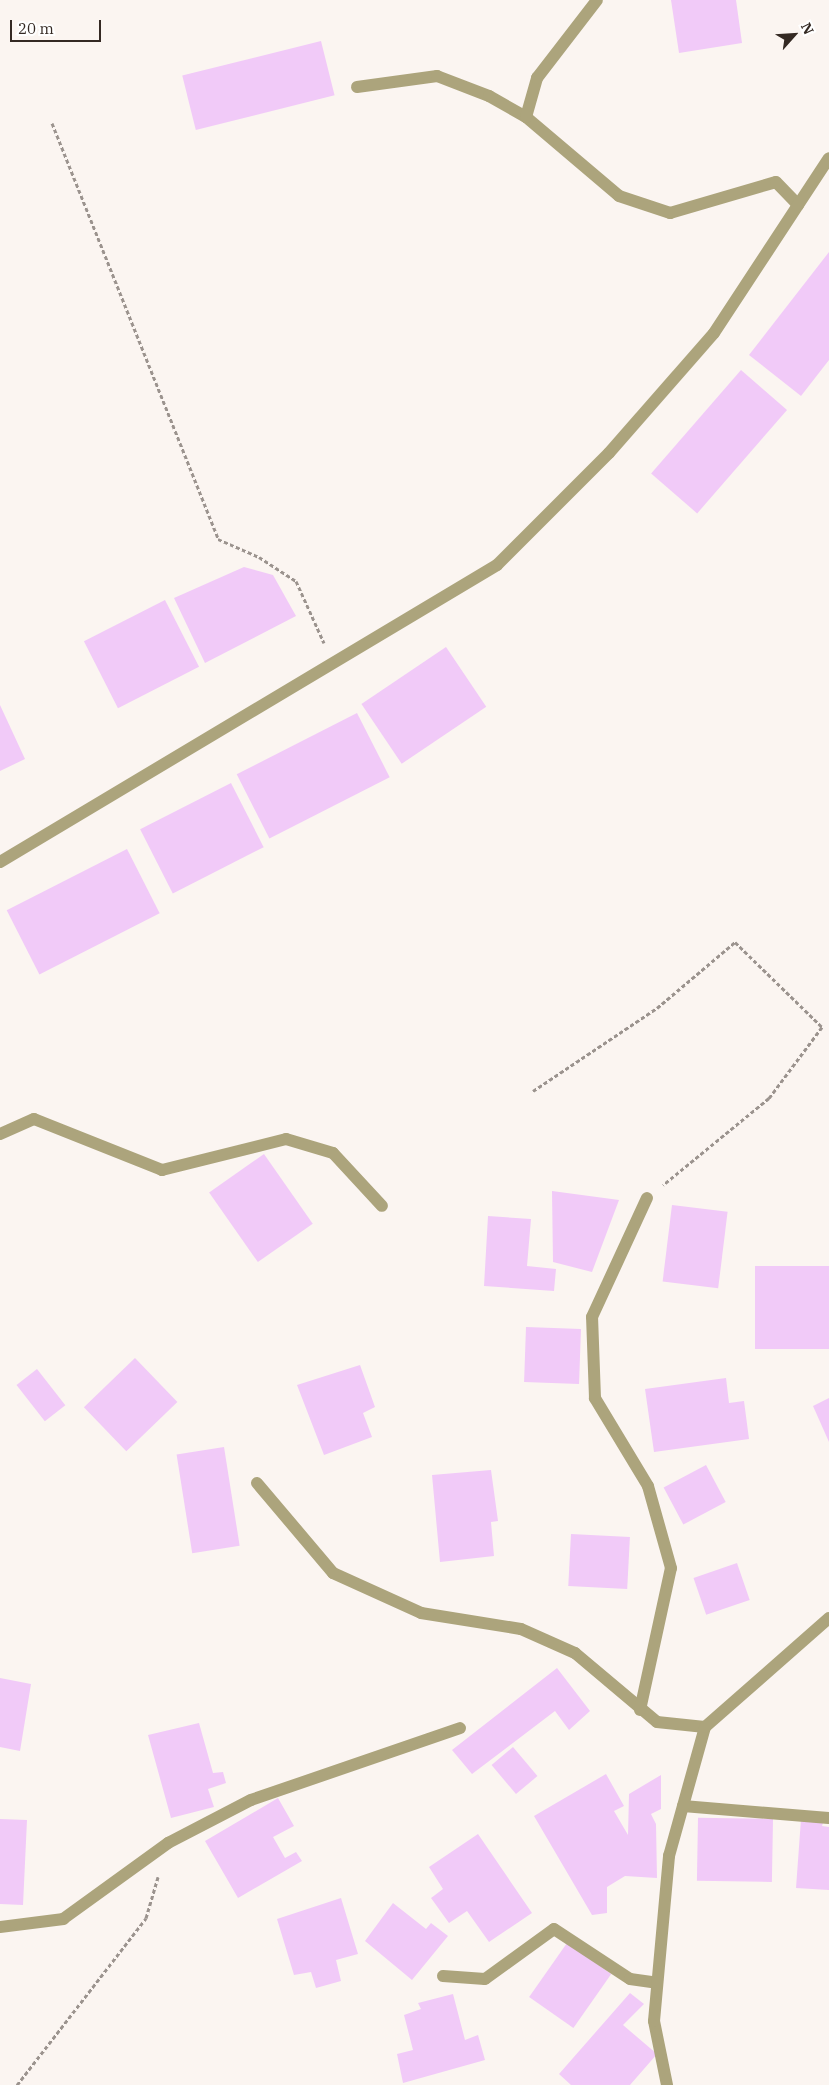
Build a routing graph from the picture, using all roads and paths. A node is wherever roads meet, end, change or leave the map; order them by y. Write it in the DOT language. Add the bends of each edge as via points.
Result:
graph roads {
  1 [pos="597,0"];
  2 [pos="357,87"];
  3 [pos="526,117"];
  4 [pos="52,123"];
  5 [pos="829,158"];
  6 [pos="825,168"];
  7 [pos="798,205"];
  8 [pos="333,664"];
  9 [pos="0,862"];
  10 [pos="533,1091"];
  11 [pos="0,1134"];
  12 [pos="647,1198"];
  13 [pos="382,1206"];
  14 [pos="257,1483"];
  15 [pos="829,1618"];
  16 [pos="640,1710"];
  17 [pos="705,1727"];
  18 [pos="460,1728"];
  19 [pos="683,1806"];
  20 [pos="829,1818"];
  21 [pos="168,1843"];
  22 [pos="0,1927"];
  23 [pos="444,1976"];
  24 [pos="657,1983"];
  25 [pos="17,2085"];
  26 [pos="667,2085"];
  1 -- 3 [label="street" via="537,78"];
  2 -- 3 [label="street" via="438,76"];
  3 -- 7 [label="street" via="619,196 670,213 776,182"];
  4 -- 8 [label="path" via="218,540 259,557 296,581"];
  5 -- 6 [label="street"];
  6 -- 7 [label="street"];
  7 -- 8 [label="street" via="714,332 609,454 504,558"];
  8 -- 9 [label="street"];
  10 -- 12 [label="path" via="657,1008 735,942 822,1027 770,1098"];
  11 -- 13 [label="street" via="34,1119 162,1170 286,1139 332,1153"];
  12 -- 16 [label="street" via="592,1317 595,1398 648,1486 671,1568"];
  14 -- 16 [label="street" via="333,1573 421,1613 521,1629 575,1653"];
  15 -- 17 [label="street"];
  16 -- 17 [label="street" via="657,1722"];
  17 -- 19 [label="street"];
  18 -- 21 [label="street" via="251,1800"];
  19 -- 20 [label="street"];
  19 -- 24 [label="street" via="669,1856"];
  21 -- 22 [label="street" via="62,1919"];
  21 -- 25 [label="path" via="146,1918"];
  23 -- 24 [label="street" via="485,1978 554,1929 630,1979"];
  24 -- 26 [label="street" via="654,2021"];
}
